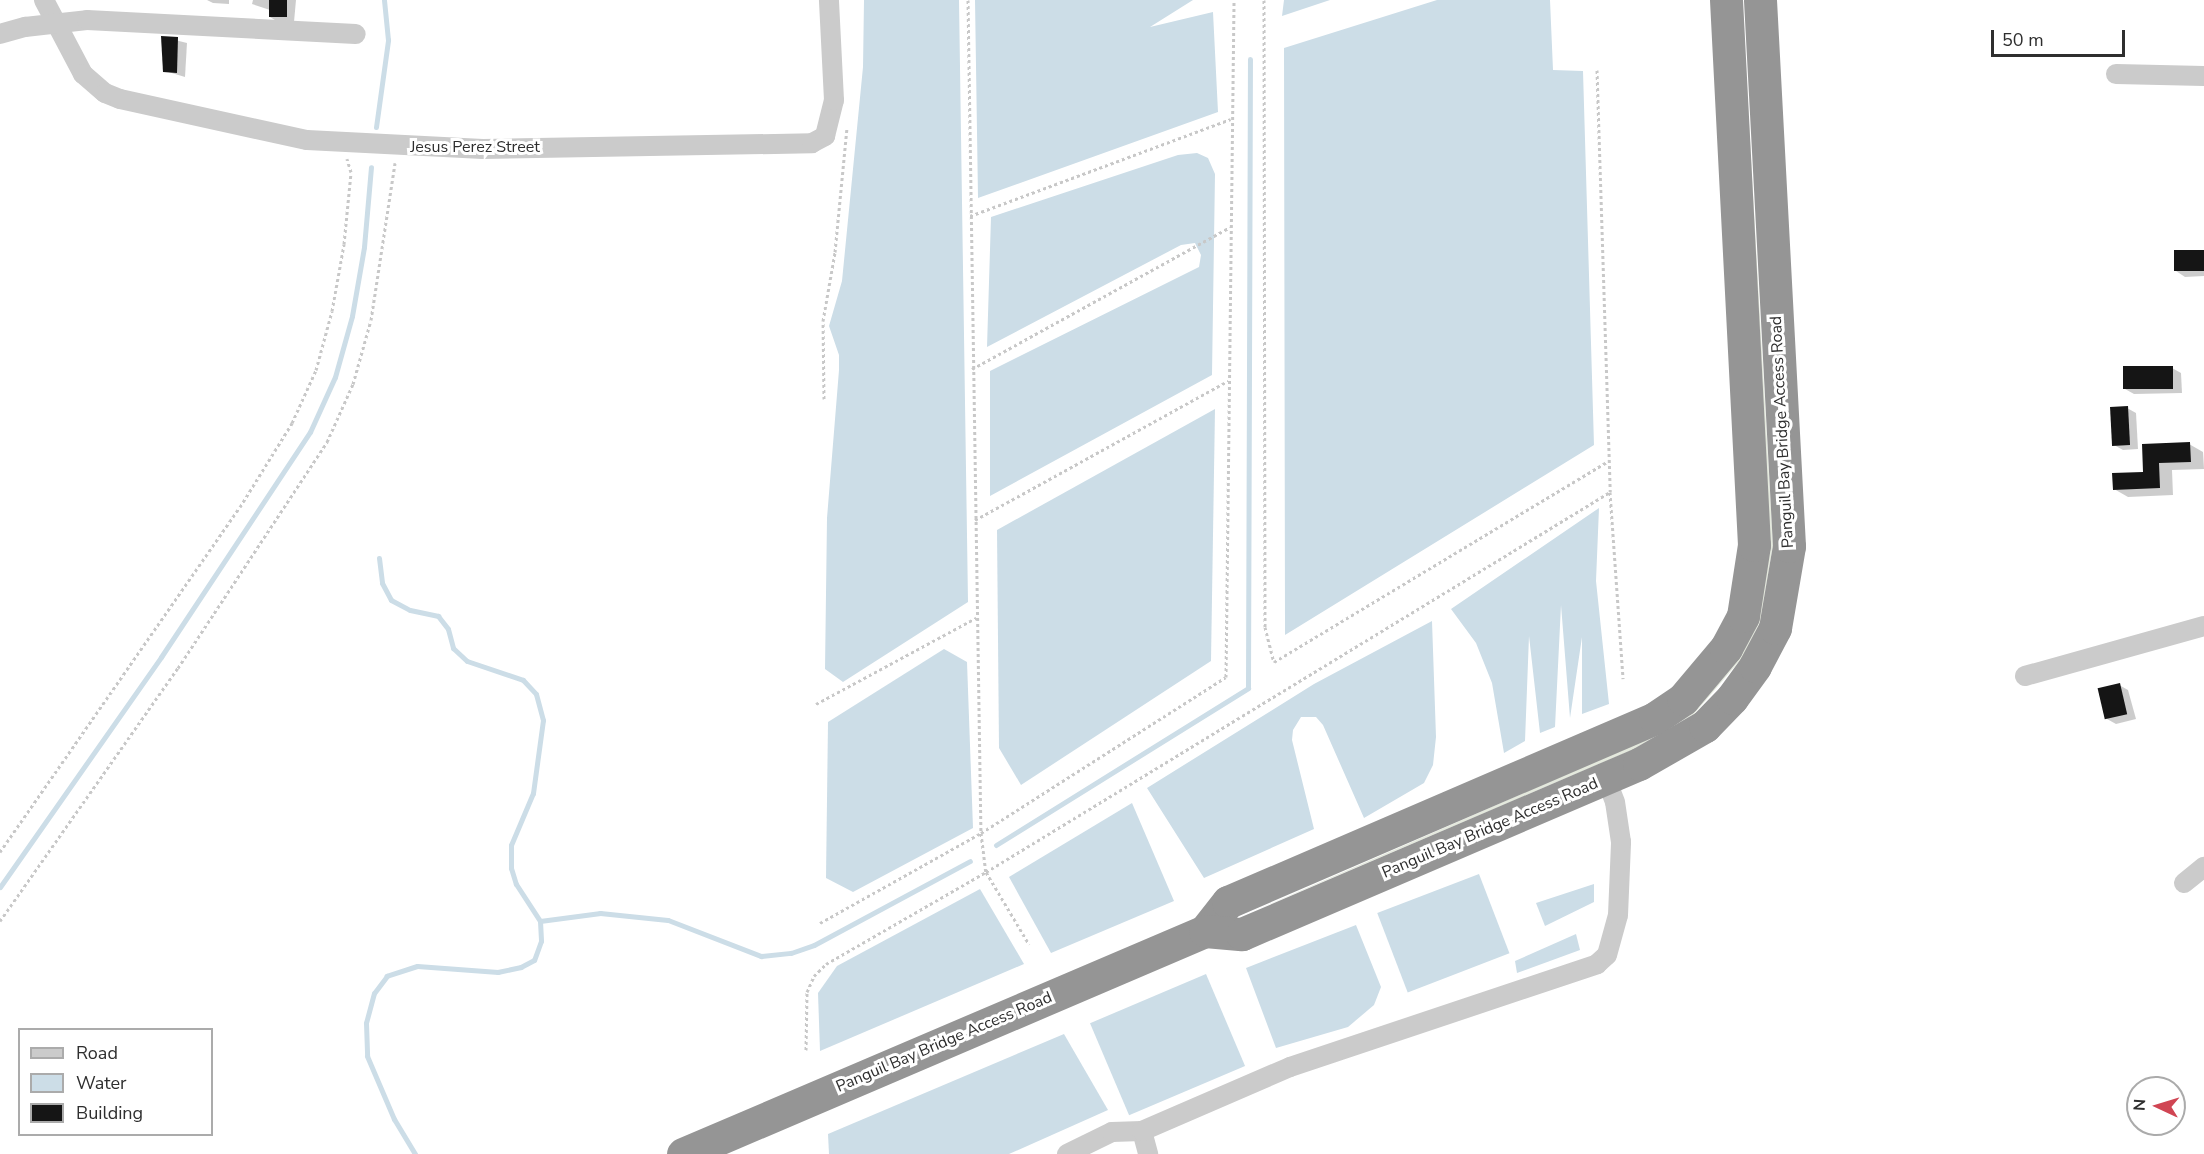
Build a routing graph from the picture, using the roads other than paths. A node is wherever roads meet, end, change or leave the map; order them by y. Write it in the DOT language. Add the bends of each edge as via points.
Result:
graph roads {
  1 [pos="44,0"];
  2 [pos="829,0"];
  3 [pos="1726,0"];
  4 [pos="1761,0"];
  5 [pos="54,23"];
  6 [pos="0,34"];
  7 [pos="356,34"];
  8 [pos="2116,74"];
  9 [pos="2204,76"];
  10 [pos="2204,626"];
  11 [pos="2025,676"];
  12 [pos="1606,778"];
  13 [pos="2204,867"];
  14 [pos="2184,883"];
  15 [pos="1205,931"];
  16 [pos="1142,1131"];
  17 [pos="683,1154"];
  18 [pos="1067,1154"];
  19 [pos="1148,1154"];
  1 -- 5 [label="street, Jesus Perez Street"];
  2 -- 5 [label="street, Jesus Perez Street" via="834,100 825,136 812,143 401,147 342,144 244,128 105,93 84,74"];
  3 -- 15 [label="highway, Panguil Bay Bridge Access Road" via="1754,545 1743,615 1726,648 1683,699 1655,718 1228,902"];
  4 -- 12 [label="highway, Panguil Bay Bridge Access Road" via="1787,500 1784,589 1775,628 1732,698 1704,726 1672,748"];
  5 -- 6 [label="street"];
  5 -- 7 [label="street" via="118,20"];
  8 -- 9 [label="street"];
  10 -- 11 [label="street"];
  12 -- 15 [label="highway, Panguil Bay Bridge Access Road" via="1242,934"];
  12 -- 16 [label="street" via="1615,802 1621,843 1618,915 1607,955 1597,964 1290,1067"];
  13 -- 14 [label="street"];
  15 -- 17 [label="highway, Panguil Bay Bridge Access Road"];
  16 -- 18 [label="street" via="1112,1132"];
  16 -- 19 [label="street"];
}
